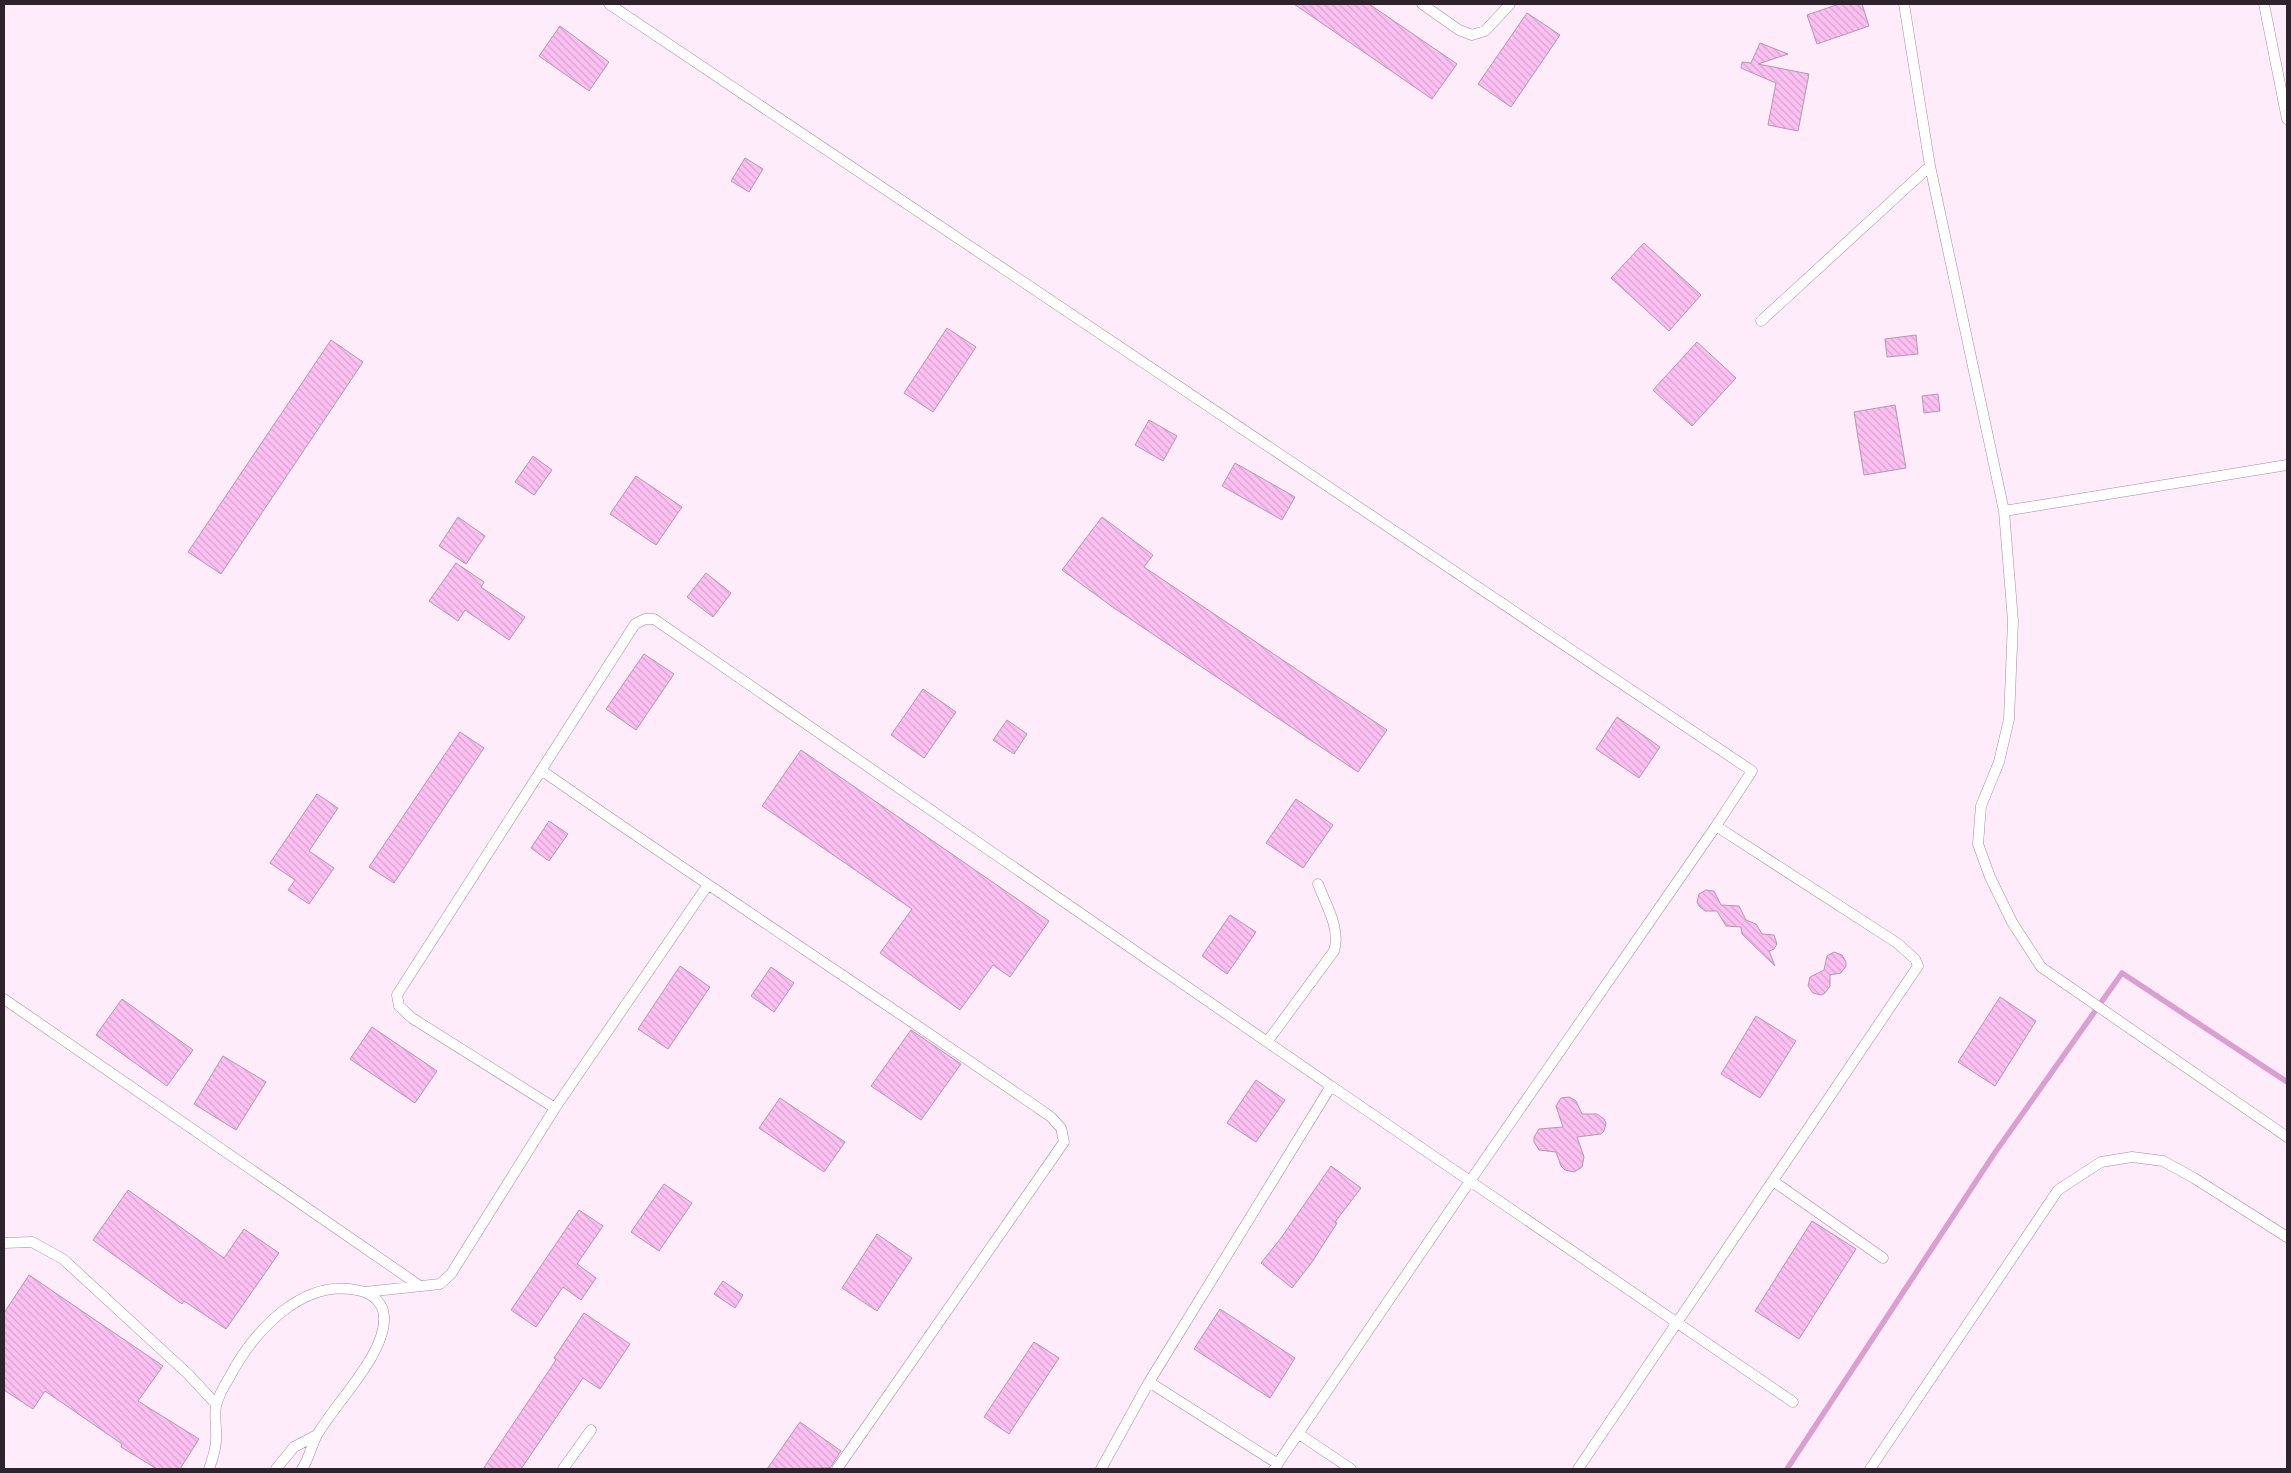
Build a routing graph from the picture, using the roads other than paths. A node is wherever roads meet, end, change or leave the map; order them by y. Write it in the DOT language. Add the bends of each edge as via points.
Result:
graph roads {
  1 [pos="609,4"];
  2 [pos="1422,4"];
  3 [pos="1510,4"];
  4 [pos="1904,4"];
  5 [pos="2264,4"];
  6 [pos="2287,119"];
  7 [pos="1930,166"];
  8 [pos="1761,322"];
  9 [pos="2287,465"];
  10 [pos="2004,511"];
  11 [pos="541,770"];
  12 [pos="1716,826"];
  13 [pos="1318,884"];
  14 [pos="707,886"];
  15 [pos="4,999"];
  16 [pos="1267,1042"];
  17 [pos="1331,1086"];
  18 [pos="554,1108"];
  19 [pos="2287,1137"];
  20 [pos="1470,1181"];
  21 [pos="1774,1181"];
  22 [pos="2287,1237"];
  23 [pos="4,1243"];
  24 [pos="1883,1258"];
  25 [pos="420,1286"];
  26 [pos="365,1292"];
  27 [pos="1676,1322"];
  28 [pos="1149,1382"];
  29 [pos="1794,1402"];
  30 [pos="216,1404"];
  31 [pos="591,1430"];
  32 [pos="1298,1434"];
  33 [pos="317,1435"];
  34 [pos="1276,1467"];
  35 [pos="209,1469"];
  36 [pos="276,1469"];
  37 [pos="302,1469"];
  38 [pos="563,1469"];
  39 [pos="837,1469"];
  40 [pos="1101,1469"];
  41 [pos="1351,1469"];
  42 [pos="1578,1469"];
  43 [pos="1870,1469"];
  1 -- 12 [label="lane" via="1752,771"];
  2 -- 3 [label="lane" via="1459,30 1472,35 1485,31"];
  4 -- 7 [label="lane"];
  5 -- 6 [label="lane"];
  7 -- 8 [label="lane"];
  7 -- 10 [label="lane"];
  9 -- 10 [label="lane"];
  10 -- 19 [label="lane" via="2013,621 2009,719 1999,762 1981,806 1978,844 2012,922 2041,966"];
  11 -- 14 [label="lane"];
  11 -- 16 [label="lane" via="635,624 654,619"];
  11 -- 18 [label="lane" via="396,995 399,1006 412,1018"];
  12 -- 20 [label="lane"];
  12 -- 21 [label="lane" via="1897,943 1915,959 1918,966"];
  13 -- 16 [label="lane" via="1337,943"];
  14 -- 18 [label="lane"];
  14 -- 39 [label="lane" via="901,1014 1051,1117 1061,1128 1064,1142"];
  15 -- 25 [label="lane"];
  16 -- 17 [label="lane"];
  17 -- 20 [label="lane"];
  17 -- 28 [label="lane"];
  18 -- 25 [label="lane" via="451,1274 440,1284"];
  20 -- 27 [label="lane"];
  20 -- 32 [label="lane"];
  21 -- 24 [label="lane"];
  21 -- 27 [label="lane"];
  22 -- 43 [label="lane" via="2163,1161 2132,1157 2102,1162 2058,1190"];
  23 -- 30 [label="lane" via="32,1242 63,1259 188,1374"];
  25 -- 26 [label="lane"];
  26 -- 30 [label="lane" via="347,1287 319,1290 288,1306 257,1335 229,1377"];
  26 -- 33 [label="lane" via="380,1302 384,1315 377,1349"];
  27 -- 29 [label="lane"];
  27 -- 42 [label="lane"];
  28 -- 34 [label="lane"];
  28 -- 40 [label="lane"];
  30 -- 35 [label="lane" via="216,1440"];
  31 -- 38 [label="lane"];
  32 -- 34 [label="lane"];
  32 -- 41 [label="lane"];
  33 -- 36 [label="lane" via="294,1447"];
  33 -- 37 [label="lane"];
}
